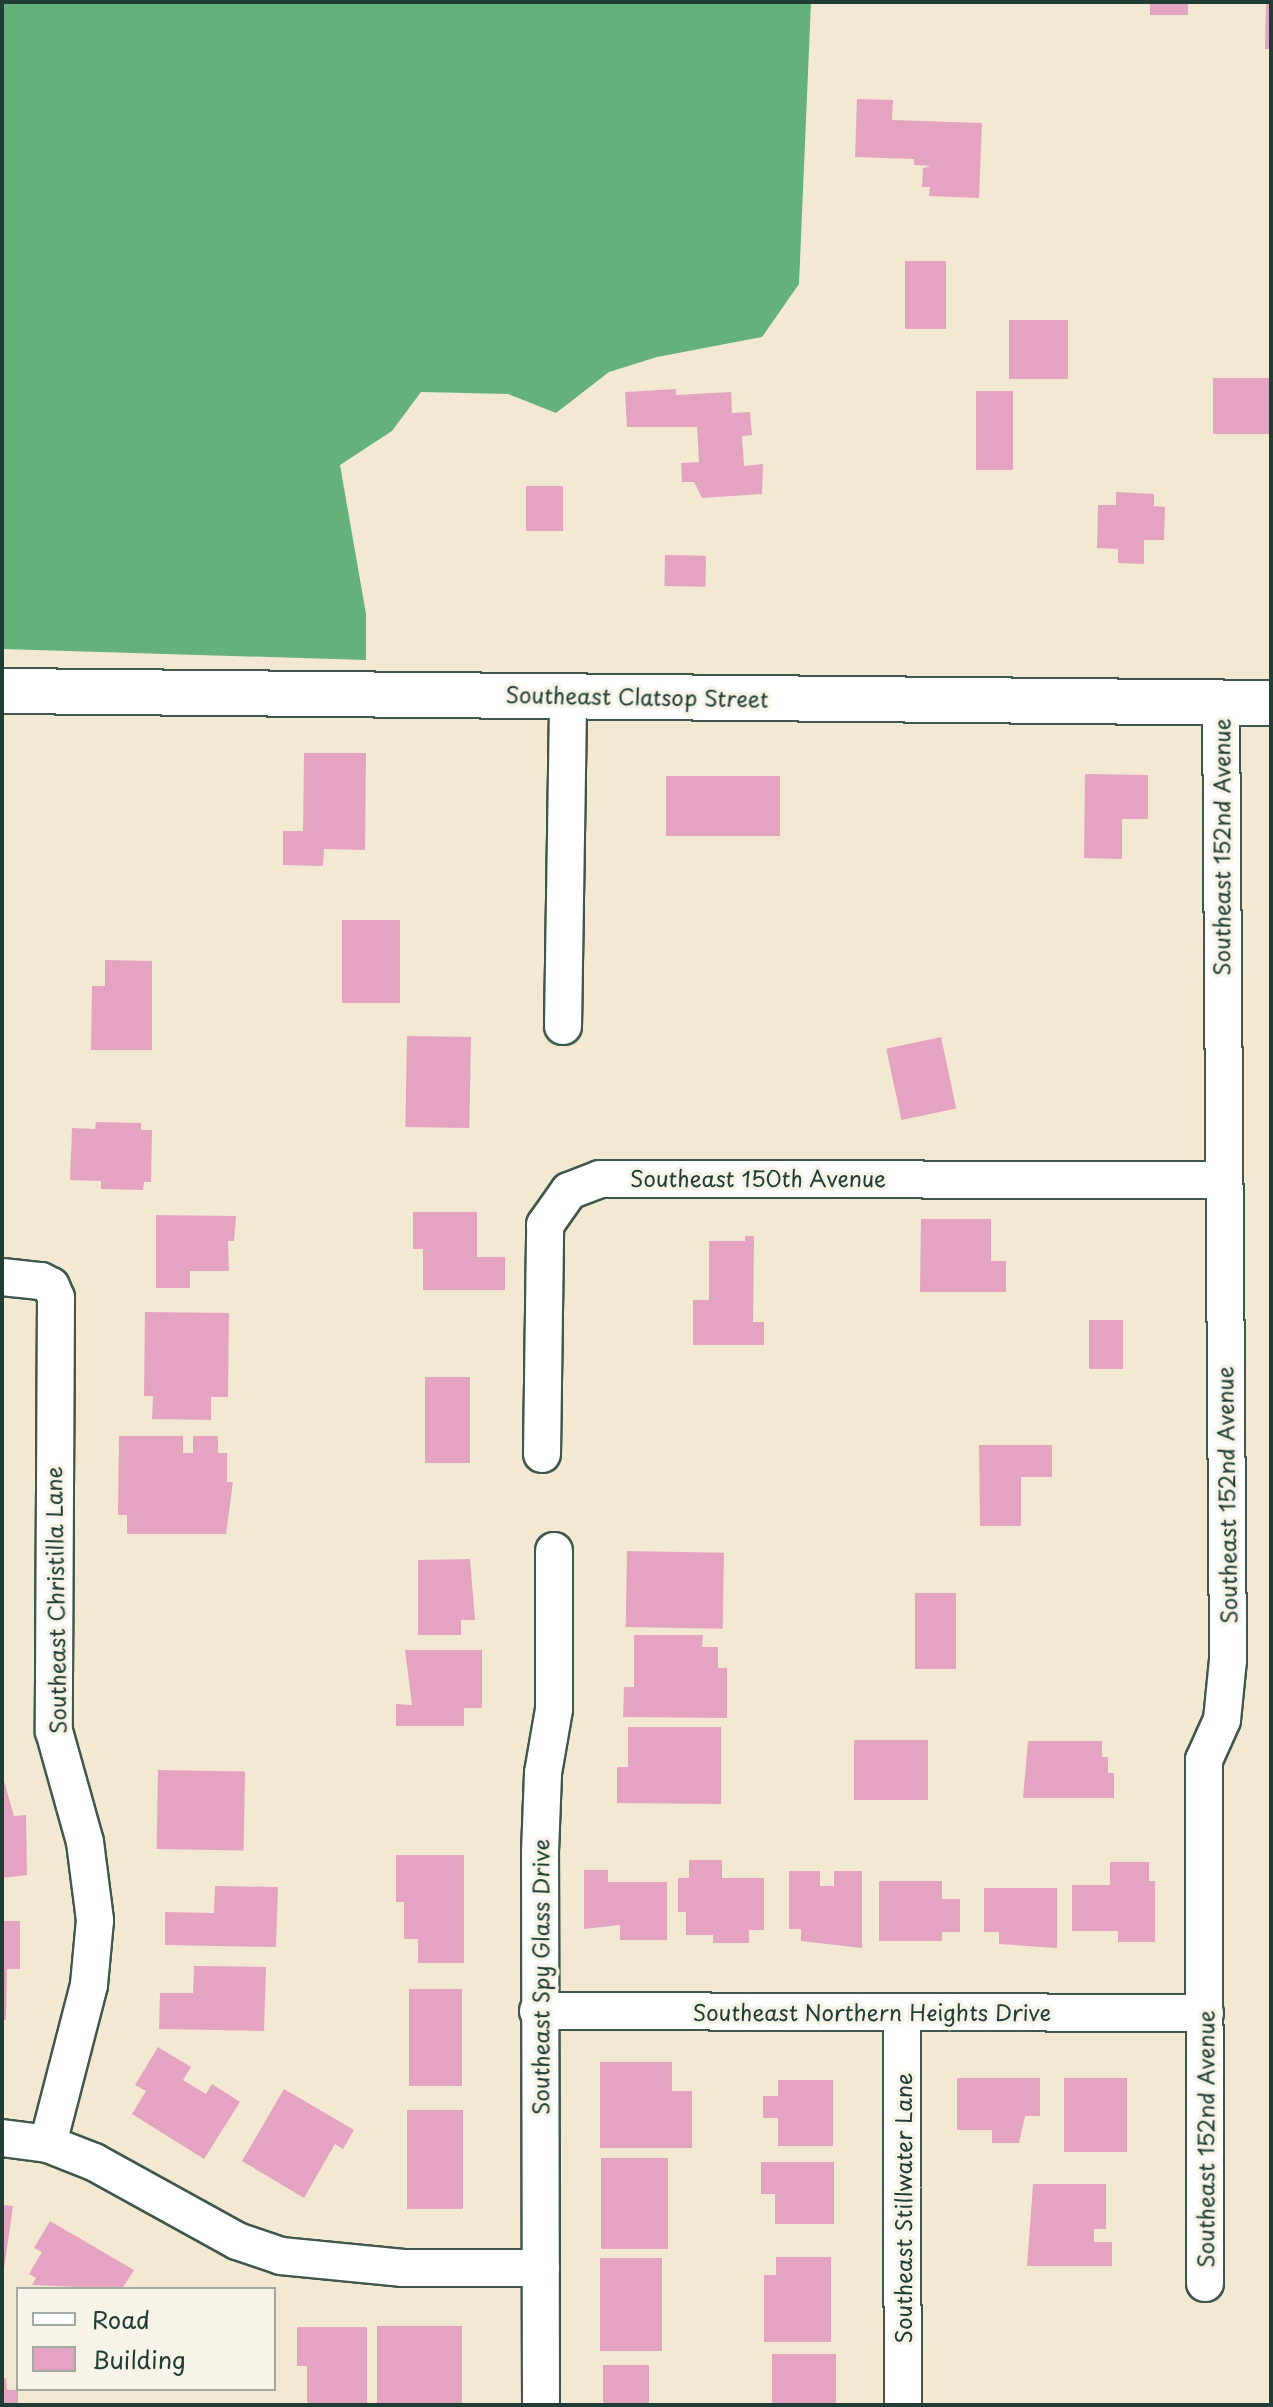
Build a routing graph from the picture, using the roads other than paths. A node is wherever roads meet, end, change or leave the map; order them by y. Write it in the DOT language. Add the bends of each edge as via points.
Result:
graph roads {
  1 [pos="2,691"];
  2 [pos="568,694"];
  3 [pos="1221,702"];
  4 [pos="1271,703"];
  5 [pos="563,1026"];
  6 [pos="1222,1180"];
  7 [pos="2,1277"];
  8 [pos="542,1454"];
  9 [pos="554,1551"];
  10 [pos="538,2011"];
  11 [pos="902,2012"];
  12 [pos="1205,2013"];
  13 [pos="2,2138"];
  14 [pos="48,2144"];
  15 [pos="541,2268"];
  16 [pos="1205,2283"];
  17 [pos="541,2405"];
  18 [pos="903,2405"];
  1 -- 2 [label="street, Southeast Clatsop Street"];
  2 -- 3 [label="street, Southeast Clatsop Street"];
  2 -- 5 [label="street"];
  3 -- 4 [label="street, Southeast Clatsop Street"];
  3 -- 6 [label="street, Southeast 152nd Avenue"];
  6 -- 8 [label="street, Southeast 150th Avenue" via="850,1176 589,1183 569,1191 545,1225"];
  6 -- 12 [label="street, Southeast 152nd Avenue" via="1228,1660 1222,1720 1204,1760"];
  7 -- 14 [label="street, Southeast Christilla Lane" via="51,1286 56,1312 54,1731 85,1842 95,1920 82,2018"];
  9 -- 10 [label="street, Southeast Spy Glass Drive" via="554,1709 541,1811"];
  10 -- 11 [label="street, Southeast Northern Heights Drive"];
  10 -- 15 [label="street, Southeast Spy Glass Drive"];
  11 -- 12 [label="street, Southeast Northern Heights Drive"];
  11 -- 18 [label="street, Southeast Stillwater Lane"];
  12 -- 16 [label="street, Southeast 152nd Avenue"];
  13 -- 14 [label="street"];
  14 -- 15 [label="street" via="94,2162 237,2241 281,2256 403,2268"];
  15 -- 17 [label="street, Southeast Spy Glass Drive"];
}
